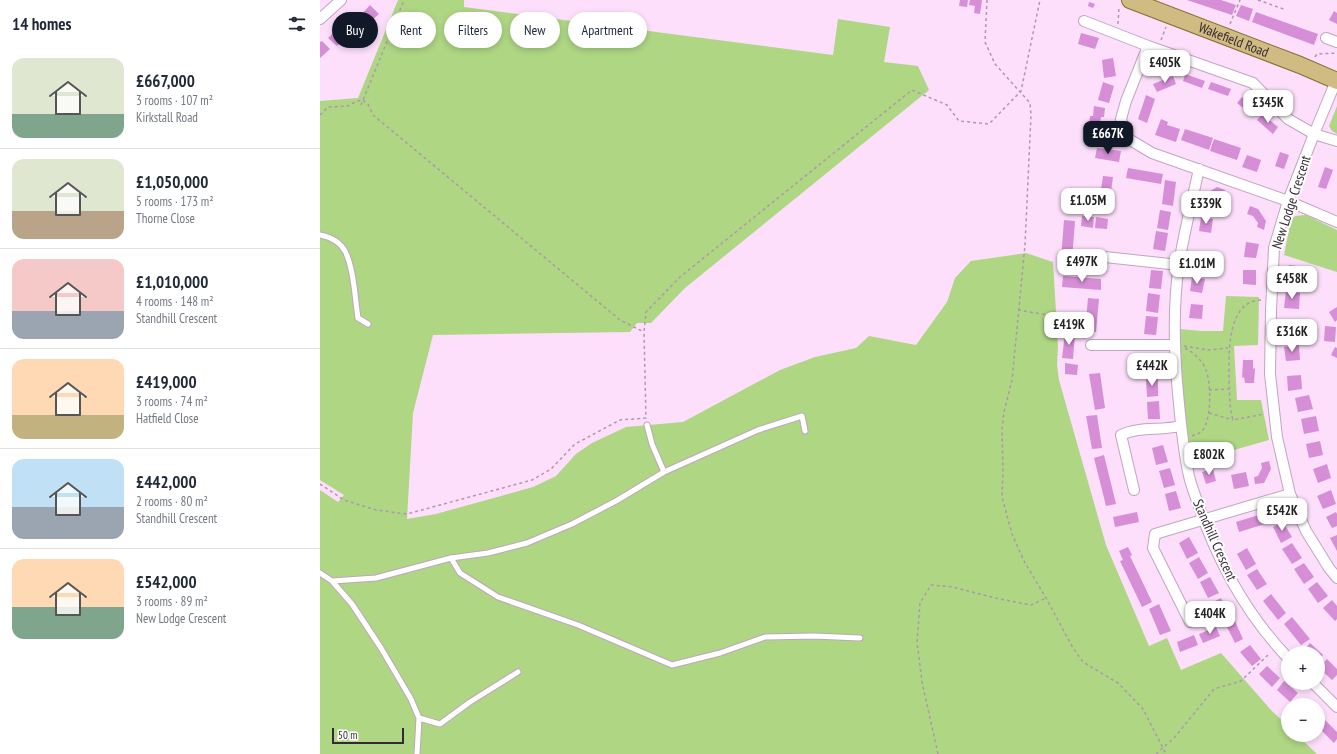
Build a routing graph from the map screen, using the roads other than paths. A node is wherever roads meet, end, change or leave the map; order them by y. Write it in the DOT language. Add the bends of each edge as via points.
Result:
graph roads {
  1 [pos="341,0"];
  2 [pos="1130,0"];
  3 [pos="320,19"];
  4 [pos="1084,21"];
  5 [pos="1326,38"];
  6 [pos="1337,42"];
  7 [pos="1152,47"];
  8 [pos="1337,81"];
  9 [pos="1314,134"];
  10 [pos="1337,141"];
  11 [pos="1199,169"];
  12 [pos="1288,201"];
  13 [pos="1337,222"];
  14 [pos="320,235"];
  15 [pos="1104,257"];
  16 [pos="1179,265"];
  17 [pos="368,324"];
  18 [pos="1174,345"];
  19 [pos="1091,346"];
  20 [pos="647,425"];
  21 [pos="1180,426"];
  22 [pos="805,431"];
  23 [pos="664,472"];
  24 [pos="1134,490"];
  25 [pos="1290,494"];
  26 [pos="1203,519"];
  27 [pos="451,558"];
  28 [pos="320,573"];
  29 [pos="1337,578"];
  30 [pos="332,581"];
  31 [pos="1190,622"];
  32 [pos="860,638"];
  33 [pos="1281,650"];
  34 [pos="518,672"];
  35 [pos="1320,690"];
  36 [pos="1337,707"];
  37 [pos="419,718"];
  38 [pos="417,754"];
  1 -- 3 [label="street"];
  2 -- 8 [label="main road, Wakefield Road"];
  4 -- 7 [label="street"];
  5 -- 6 [label="street"];
  7 -- 9 [label="street" via="1253,83 1288,119"];
  7 -- 11 [label="street" via="1121,119 1127,138 1152,153"];
  8 -- 9 [label="street, New Lodge Crescent"];
  9 -- 10 [label="street"];
  9 -- 12 [label="street, New Lodge Crescent"];
  11 -- 12 [label="street"];
  11 -- 16 [label="street, Standhill Crescent"];
  12 -- 13 [label="street"];
  12 -- 25 [label="street, New Lodge Crescent" via="1274,248 1270,374 1277,437"];
  14 -- 17 [label="lane" via="336,241 345,250 358,318"];
  15 -- 16 [label="street"];
  16 -- 18 [label="street, Standhill Crescent"];
  18 -- 19 [label="street"];
  18 -- 21 [label="street, Standhill Crescent"];
  20 -- 23 [label="lane"];
  21 -- 24 [label="street" via="1129,431 1121,435"];
  21 -- 26 [label="street, Standhill Crescent" via="1189,477"];
  22 -- 23 [label="lane" via="802,416 758,430"];
  23 -- 27 [label="lane" via="572,524 527,543 488,553"];
  25 -- 26 [label="street"];
  25 -- 29 [label="street, New Lodge Crescent" via="1306,531"];
  26 -- 31 [label="street" via="1155,534 1153,548"];
  26 -- 33 [label="street, Standhill Crescent" via="1224,566 1246,604"];
  27 -- 30 [label="lane" via="376,578"];
  27 -- 32 [label="lane" via="460,573 498,597 578,625 672,665 720,653 765,637"];
  28 -- 30 [label="lane"];
  30 -- 37 [label="lane" via="352,604 381,648 411,699"];
  34 -- 37 [label="lane" via="440,724"];
  35 -- 36 [label="street"];
  37 -- 38 [label="lane"];
}
